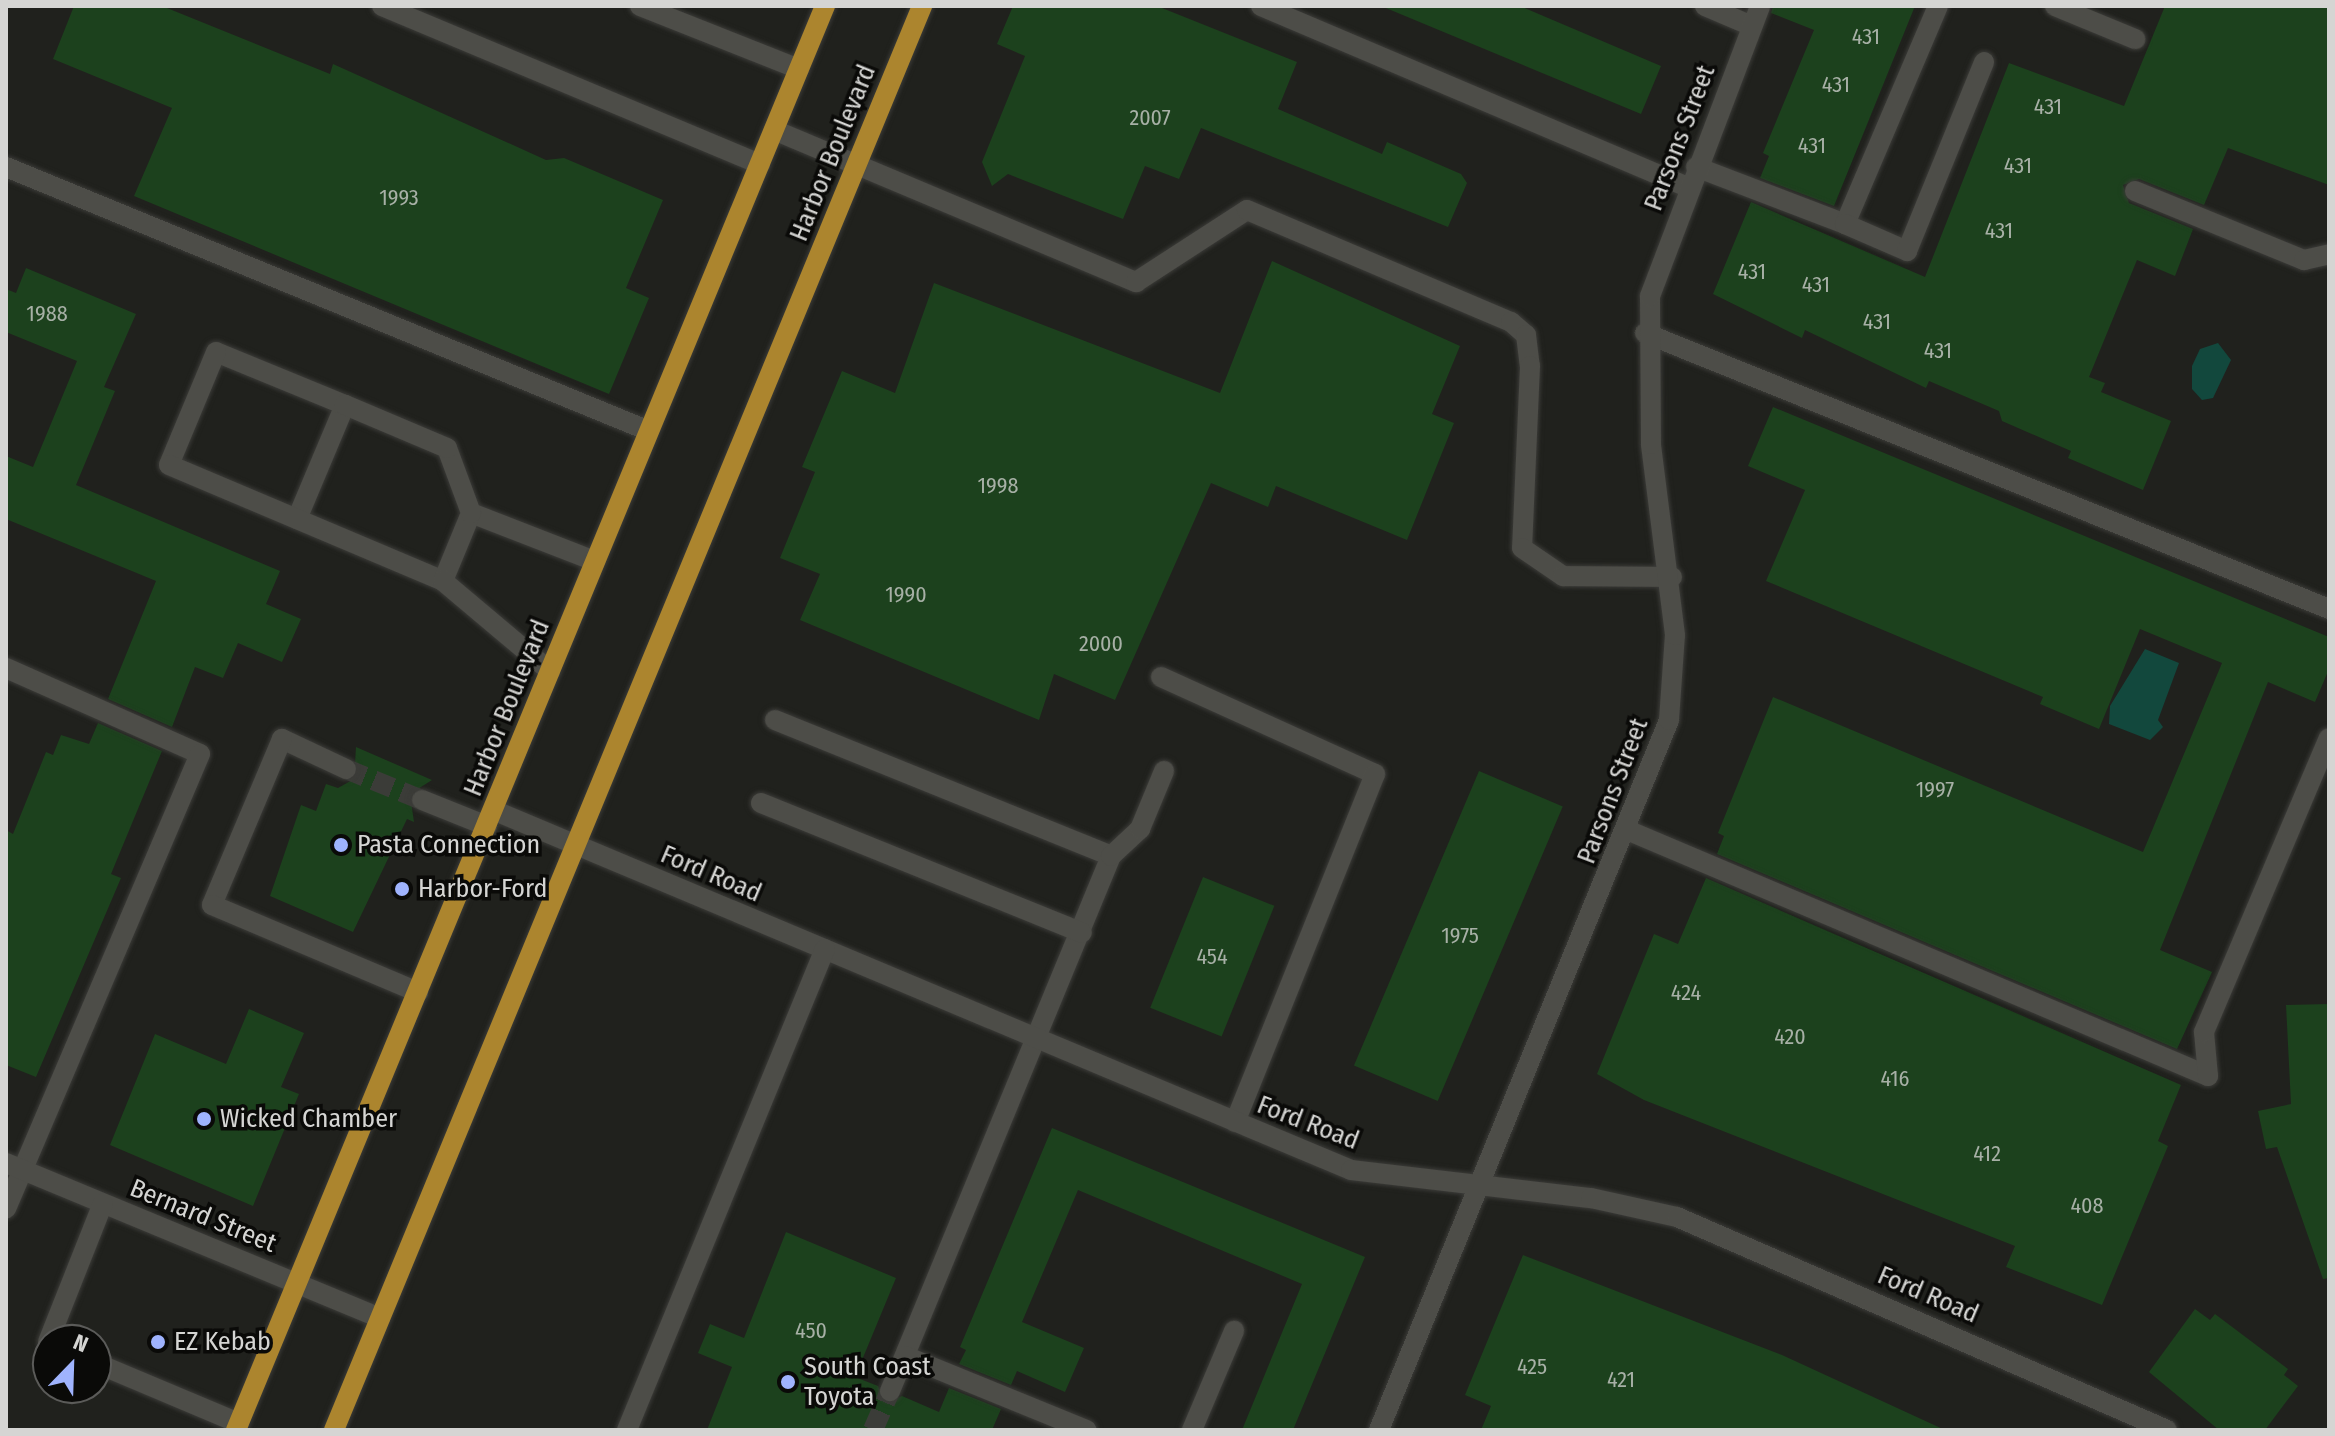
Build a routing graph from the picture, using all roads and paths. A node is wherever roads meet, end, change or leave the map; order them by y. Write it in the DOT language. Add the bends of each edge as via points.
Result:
graph roads {
  1 [pos="382,6"];
  2 [pos="640,6"];
  3 [pos="825,6"];
  4 [pos="922,6"];
  5 [pos="1261,6"];
  6 [pos="1705,6"];
  7 [pos="1760,6"];
  8 [pos="1938,6"];
  9 [pos="2055,6"];
  10 [pos="1752,26"];
  11 [pos="2135,39"];
  12 [pos="1984,62"];
  13 [pos="799,69"];
  14 [pos="774,130"];
  15 [pos="760,164"];
  16 [pos="856,164"];
  17 [pos="6,167"];
  18 [pos="1696,167"];
  19 [pos="1688,187"];
  20 [pos="2135,191"];
  21 [pos="1845,224"];
  22 [pos="2329,254"];
  23 [pos="1645,333"];
  24 [pos="345,405"];
  25 [pos="649,431"];
  26 [pos="471,513"];
  27 [pos="297,519"];
  28 [pos="595,561"];
  29 [pos="1672,577"];
  30 [pos="443,581"];
  31 [pos="2329,609"];
  32 [pos="6,668"];
  33 [pos="550,671"];
  34 [pos="1161,677"];
  35 [pos="775,720"];
  36 [pos="2329,738"];
  37 [pos="346,769"];
  38 [pos="1164,771"];
  39 [pos="422,800"];
  40 [pos="761,803"];
  41 [pos="490,818"];
  42 [pos="1627,830"];
  43 [pos="576,845"];
  44 [pos="1111,856"];
  45 [pos="1082,933"];
  46 [pos="825,949"];
  47 [pos="418,992"];
  48 [pos="1040,1042"];
  49 [pos="1235,1122"];
  50 [pos="14,1166"];
  51 [pos="1480,1188"];
  52 [pos="103,1203"];
  53 [pos="6,1208"];
  54 [pos="297,1283"];
  55 [pos="380,1318"];
  56 [pos="54,1324"];
  57 [pos="1234,1331"];
  58 [pos="905,1356"];
  59 [pos="112,1370"];
  60 [pos="890,1391"];
  61 [pos="238,1426"];
  62 [pos="334,1430"];
  63 [pos="627,1430"];
  64 [pos="1086,1430"];
  65 [pos="1192,1430"];
  66 [pos="1379,1430"];
  67 [pos="2167,1430"];
  1 -- 15 [label="street"];
  2 -- 13 [label="street"];
  3 -- 13 [label="main road, Harbor Boulevard"];
  4 -- 16 [label="main road, Harbor Boulevard"];
  5 -- 19 [label="street"];
  6 -- 10 [label="street"];
  7 -- 10 [label="street, Parsons Street"];
  8 -- 21 [label="street"];
  9 -- 11 [label="street"];
  10 -- 18 [label="street, Parsons Street"];
  12 -- 21 [label="street" via="1907,251"];
  13 -- 14 [label="main road, Harbor Boulevard"];
  14 -- 15 [label="main road, Harbor Boulevard"];
  14 -- 16 [label="street"];
  15 -- 25 [label="main road, Harbor Boulevard"];
  16 -- 29 [label="street" via="1136,282 1247,210 1511,322 1526,335 1530,366 1522,548 1563,576"];
  16 -- 43 [label="main road, Harbor Boulevard"];
  17 -- 25 [label="street"];
  18 -- 19 [label="street, Parsons Street"];
  18 -- 21 [label="street"];
  19 -- 23 [label="street, Parsons Street" via="1650,296"];
  20 -- 22 [label="street" via="2304,260"];
  23 -- 29 [label="street, Parsons Street" via="1651,444"];
  23 -- 31 [label="street"];
  24 -- 26 [label="street" via="447,448"];
  24 -- 27 [label="street"];
  24 -- 27 [label="street" via="216,352 210,366 169,465"];
  25 -- 28 [label="main road, Harbor Boulevard"];
  26 -- 28 [label="street"];
  26 -- 30 [label="street"];
  27 -- 30 [label="street"];
  28 -- 33 [label="main road, Harbor Boulevard"];
  29 -- 42 [label="street, Parsons Street" via="1669,720"];
  30 -- 33 [label="street"];
  32 -- 50 [label="street" via="200,754"];
  33 -- 41 [label="main road, Harbor Boulevard"];
  34 -- 49 [label="street" via="1375,774"];
  35 -- 44 [label="street"];
  36 -- 42 [label="street" via="2204,1032 2208,1076"];
  37 -- 47 [label="street" via="282,739 212,905"];
  38 -- 44 [label="street" via="1140,829"];
  39 -- 41 [label="street, Ford Road"];
  40 -- 45 [label="street"];
  41 -- 43 [label="street, Ford Road"];
  41 -- 47 [label="main road, Harbor Boulevard"];
  42 -- 51 [label="street, Parsons Street"];
  43 -- 46 [label="street, Ford Road"];
  43 -- 55 [label="main road, Harbor Boulevard"];
  44 -- 45 [label="street"];
  45 -- 48 [label="street"];
  46 -- 48 [label="street, Ford Road"];
  46 -- 63 [label="street"];
  47 -- 54 [label="main road, Harbor Boulevard"];
  48 -- 49 [label="street, Ford Road"];
  48 -- 58 [label="street"];
  49 -- 51 [label="street, Ford Road" via="1351,1170"];
  50 -- 52 [label="street, Bernard Street"];
  50 -- 53 [label="street"];
  51 -- 66 [label="street, Parsons Street"];
  51 -- 67 [label="street, Ford Road" via="1591,1198 1677,1217"];
  52 -- 54 [label="street, Bernard Street"];
  52 -- 56 [label="street"];
  54 -- 55 [label="street, Bernard Street"];
  54 -- 61 [label="main road, Harbor Boulevard"];
  55 -- 62 [label="main road, Harbor Boulevard"];
  57 -- 65 [label="street"];
  58 -- 60 [label="street"];
  58 -- 64 [label="street"];
  59 -- 61 [label="street"];
}
